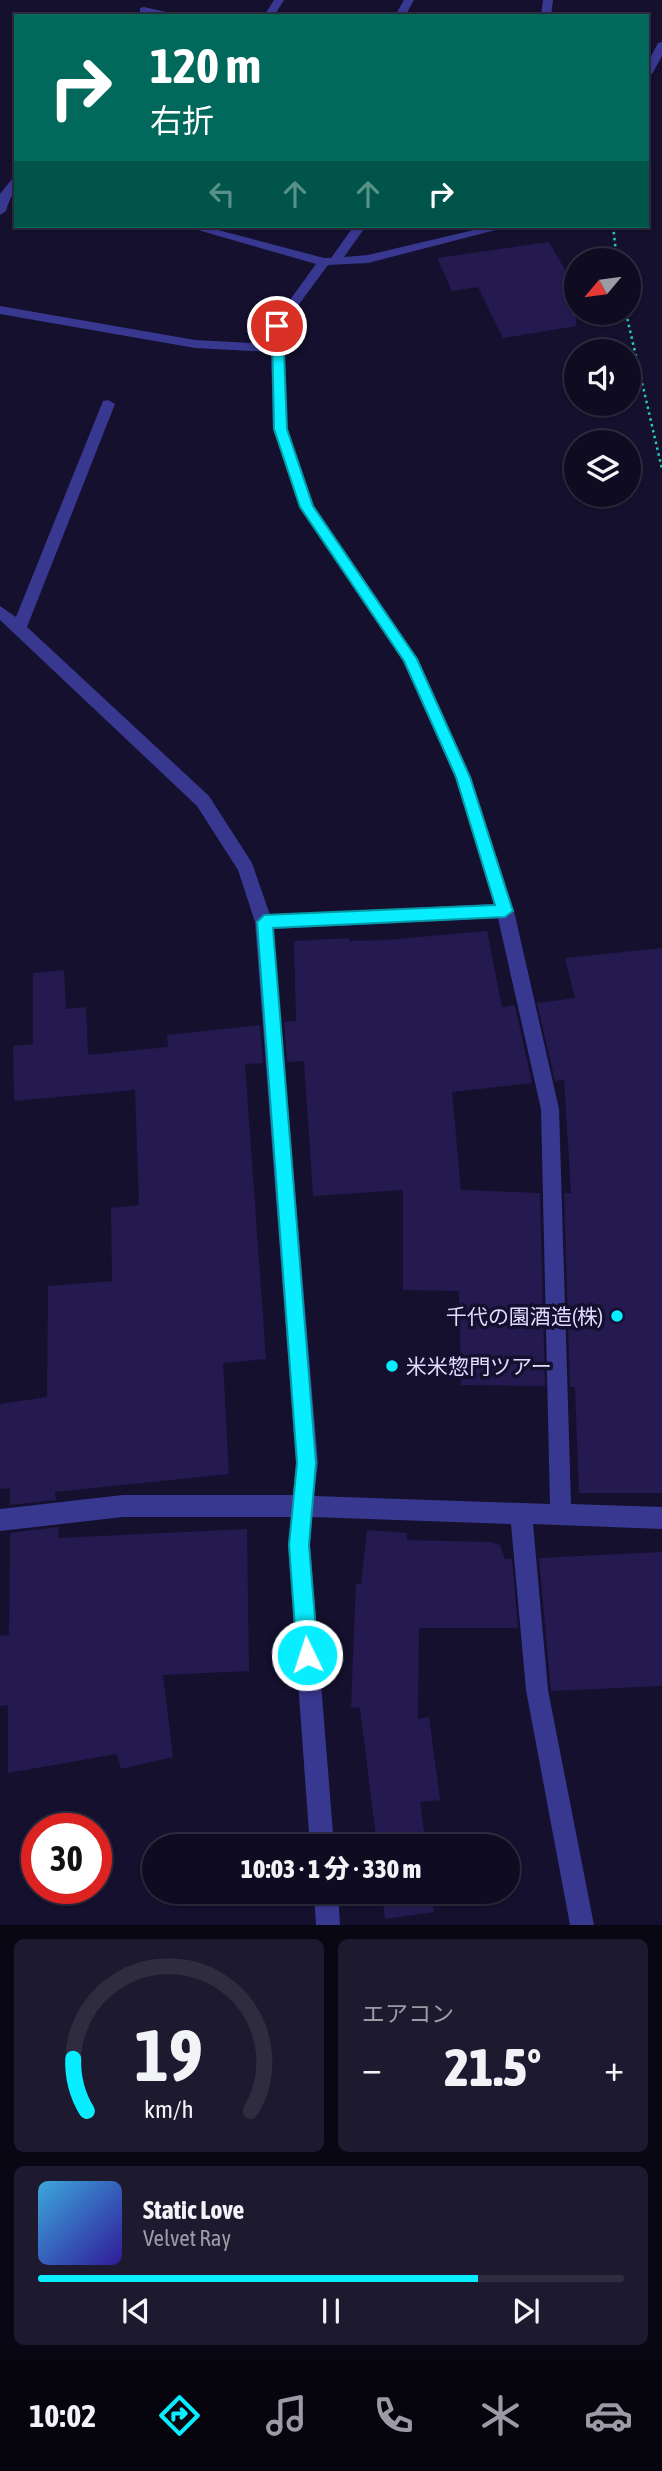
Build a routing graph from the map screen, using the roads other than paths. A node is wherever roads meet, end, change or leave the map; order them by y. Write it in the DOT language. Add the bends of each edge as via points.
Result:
graph roads {
  1 [pos="152,0"];
  2 [pos="142,13"];
  3 [pos="662,45"];
  4 [pos="649,70"];
  5 [pos="14,185"];
  6 [pos="1,204"];
  7 [pos="205,228"];
  8 [pos="358,228"];
  9 [pos="497,228"];
  10 [pos="330,261"];
  11 [pos="0,310"];
  12 [pos="278,348"];
  13 [pos="108,404"];
  14 [pos="0,611"];
  15 [pos="19,629"];
  16 [pos="505,911"];
  17 [pos="264,922"];
  18 [pos="303,1506"];
  19 [pos="521,1515"];
  20 [pos="562,1515"];
  21 [pos="662,1518"];
  22 [pos="0,1520"];
  23 [pos="321,1834"];
  24 [pos="327,1904"];
  25 [pos="328,1925"];
  26 [pos="582,1925"];
  1 -- 2 [label="street"];
  3 -- 4 [label="street"];
  5 -- 6 [label="street"];
  7 -- 10 [label="street"];
  8 -- 10 [label="street"];
  9 -- 10 [label="street" via="368,259"];
  10 -- 12 [label="street" via="277,326"];
  11 -- 12 [label="street" via="195,344"];
  12 -- 16 [label="street" via="280,429 307,507 410,659 463,777"];
  13 -- 15 [label="street"];
  14 -- 15 [label="street"];
  15 -- 17 [label="street" via="203,801 246,868"];
  16 -- 17 [label="street"];
  16 -- 20 [label="street" via="550,1109"];
  17 -- 18 [label="street" via="307,1463"];
  18 -- 19 [label="street"];
  18 -- 22 [label="street" via="123,1506"];
  18 -- 23 [label="street" via="299,1545"];
  19 -- 20 [label="street"];
  19 -- 26 [label="street" via="537,1690"];
  20 -- 21 [label="street"];
  24 -- 25 [label="street"];
}
